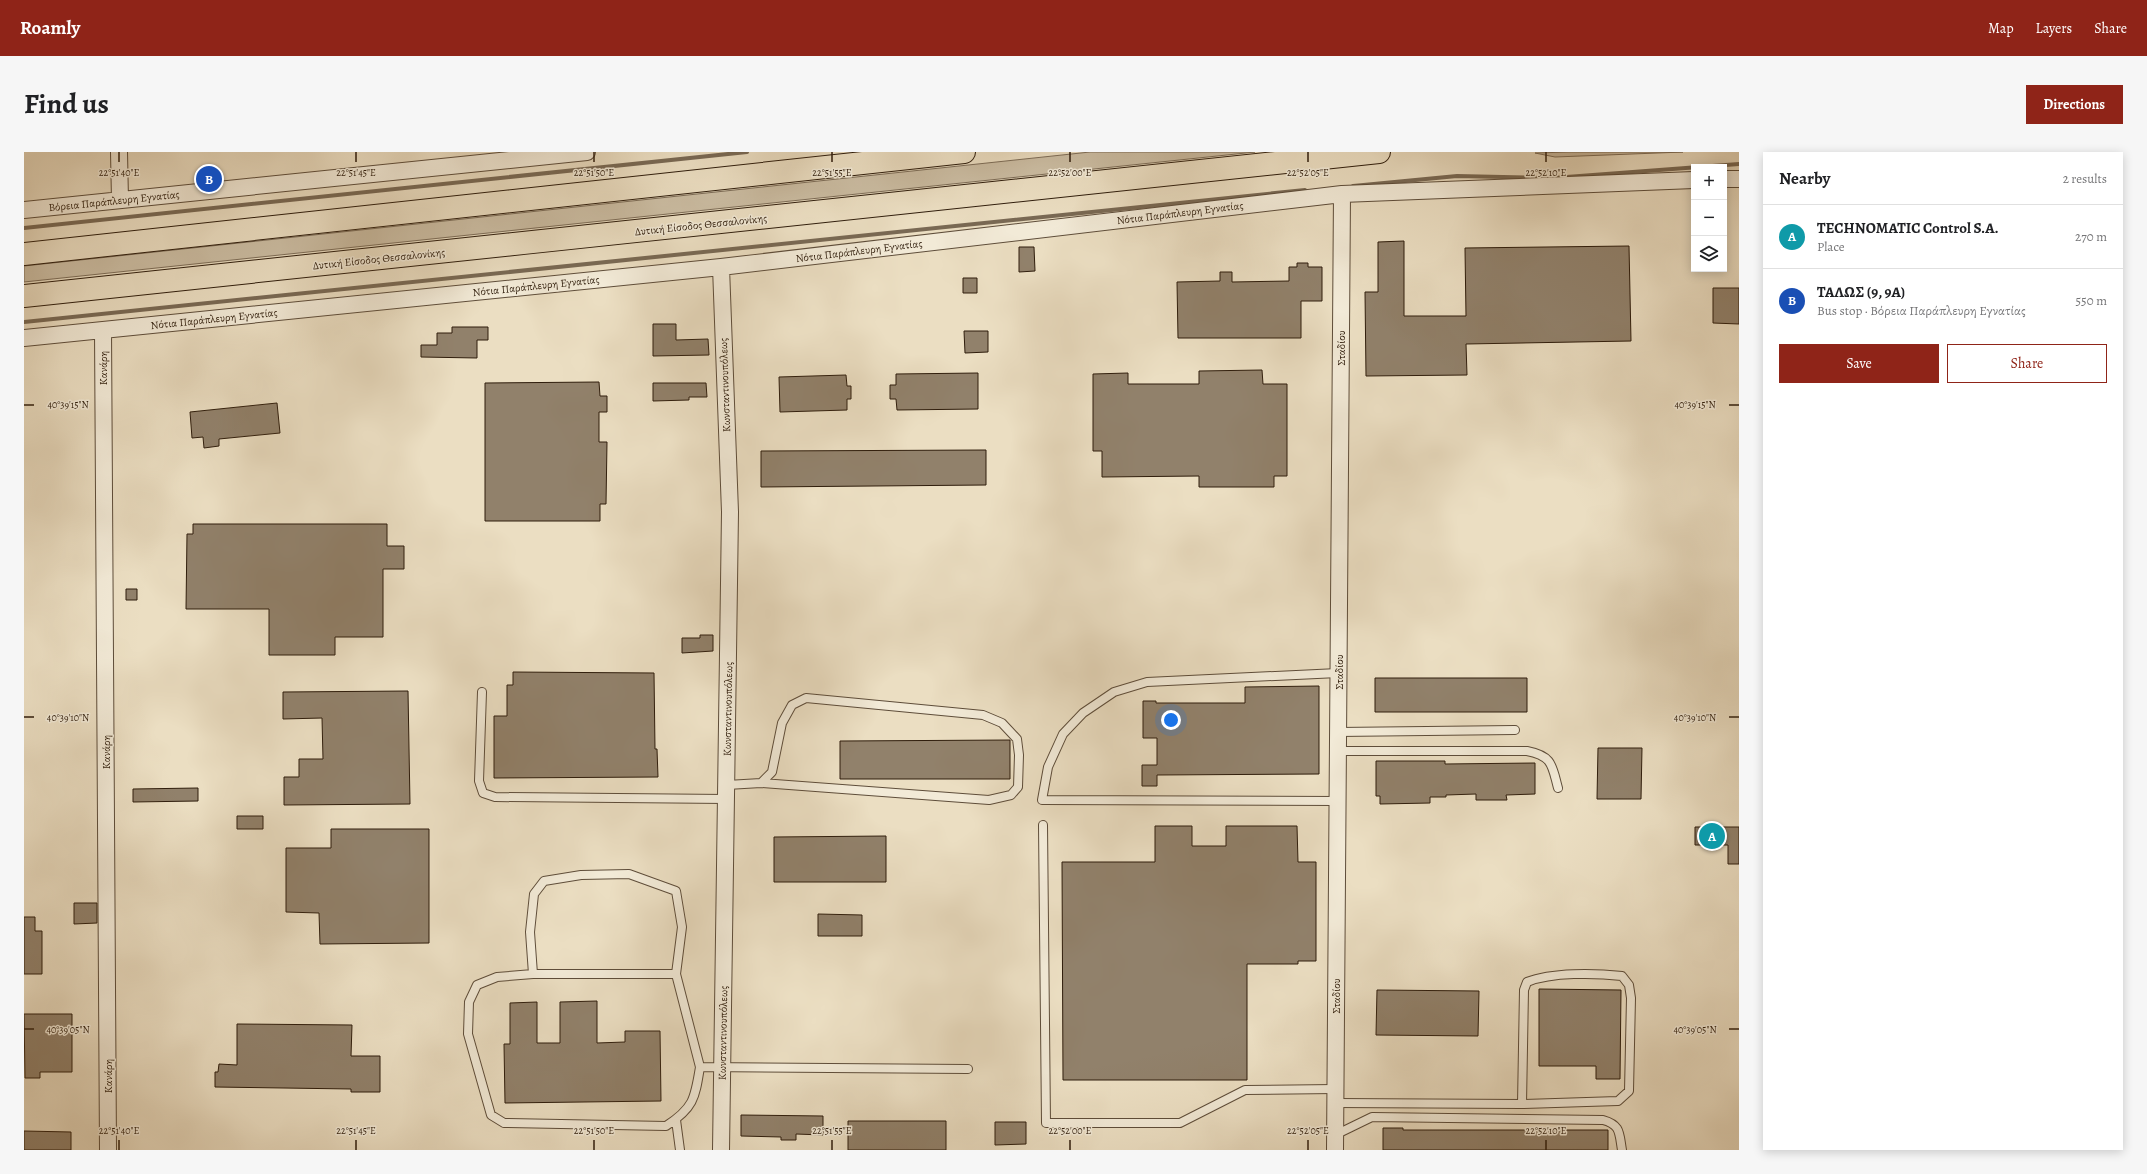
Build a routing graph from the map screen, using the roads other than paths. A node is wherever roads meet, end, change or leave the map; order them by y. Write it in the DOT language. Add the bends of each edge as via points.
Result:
graph roads {
  1 [pos="119,152"];
  2 [pos="586,152"];
  3 [pos="964,152"];
  4 [pos="1379,152"];
  5 [pos="1727,179"];
  6 [pos="1739,179"];
  7 [pos="1691,180"];
  8 [pos="1342,194"];
  9 [pos="120,200"];
  10 [pos="24,210"];
  11 [pos="24,254"];
  12 [pos="721,268"];
  13 [pos="24,296"];
  14 [pos="103,330"];
  15 [pos="24,338"];
  16 [pos="1338,673"];
  17 [pos="482,692"];
  18 [pos="1515,730"];
  19 [pos="1338,732"];
  20 [pos="1338,751"];
  21 [pos="761,783"];
  22 [pos="1558,788"];
  23 [pos="727,792"];
  24 [pos="1338,801"];
  25 [pos="1043,825"];
  26 [pos="533,974"];
  27 [pos="676,974"];
  28 [pos="700,1067"];
  29 [pos="723,1067"];
  30 [pos="968,1070"];
  31 [pos="1336,1096"];
  32 [pos="1522,1104"];
  33 [pos="676,1120"];
  34 [pos="1335,1143"];
  35 [pos="108,1150"];
  36 [pos="680,1150"];
  37 [pos="721,1150"];
  38 [pos="1622,1150"];
  1 -- 9 [label="street"];
  2 -- 9 [label="street, Βόρεια Παράπλευρη Εγνατίας"];
  3 -- 11 [label="highway"];
  4 -- 13 [label="highway, Δυτική Είσοδος Θεσσαλονίκης"];
  5 -- 6 [label="street"];
  7 -- 8 [label="street, Νότια Παράπλευρη Εγνατίας"];
  8 -- 12 [label="street, Νότια Παράπλευρη Εγνατίας"];
  8 -- 16 [label="street, Σταδίου"];
  9 -- 10 [label="street, Βόρεια Παράπλευρη Εγνατίας"];
  12 -- 14 [label="street, Νότια Παράπλευρη Εγνατίας"];
  12 -- 23 [label="street, Κωνσταντινουπόλεως" via="730,512"];
  14 -- 15 [label="street, Νότια Παράπλευρη Εγνατίας"];
  14 -- 35 [label="street, Κανάρη"];
  16 -- 19 [label="street, Σταδίου"];
  16 -- 24 [label="lane" via="1147,682 1114,692 1083,713 1063,734 1048,767 1042,800"];
  17 -- 23 [label="lane" via="479,781 483,793 495,797"];
  18 -- 19 [label="lane"];
  19 -- 20 [label="street, Σταδίου"];
  20 -- 22 [label="lane" via="1527,751 1546,757 1551,763"];
  20 -- 24 [label="street, Σταδίου"];
  21 -- 21 [label="lane" via="772,772 782,723 792,705 806,698 983,715 1002,723 1017,739 1018,787 1011,795 989,800"];
  21 -- 23 [label="lane"];
  23 -- 29 [label="street, Κωνσταντινουπόλεως"];
  24 -- 31 [label="street, Σταδίου"];
  25 -- 31 [label="lane" via="1046,1123 1180,1123 1245,1090"];
  26 -- 27 [label="lane"];
  26 -- 27 [label="lane" via="530,932 534,894 544,881 581,874 629,874 676,891 682,927"];
  26 -- 33 [label="lane" via="497,977 477,985 469,1002 468,1034 491,1115 504,1122 543,1124 666,1126"];
  27 -- 28 [label="lane"];
  28 -- 29 [label="lane"];
  28 -- 33 [label="lane" via="695,1098"];
  29 -- 30 [label="lane"];
  29 -- 37 [label="street, Κωνσταντινουπόλεως"];
  31 -- 32 [label="lane"];
  31 -- 34 [label="street, Σταδίου"];
  32 -- 32 [label="lane" via="1524,990 1527,982 1539,977 1604,974 1622,976 1629,985 1631,998 1629,1091 1618,1100"];
  33 -- 36 [label="lane"];
  34 -- 38 [label="lane" via="1372,1117 1603,1120 1614,1123 1619,1131"];
}
